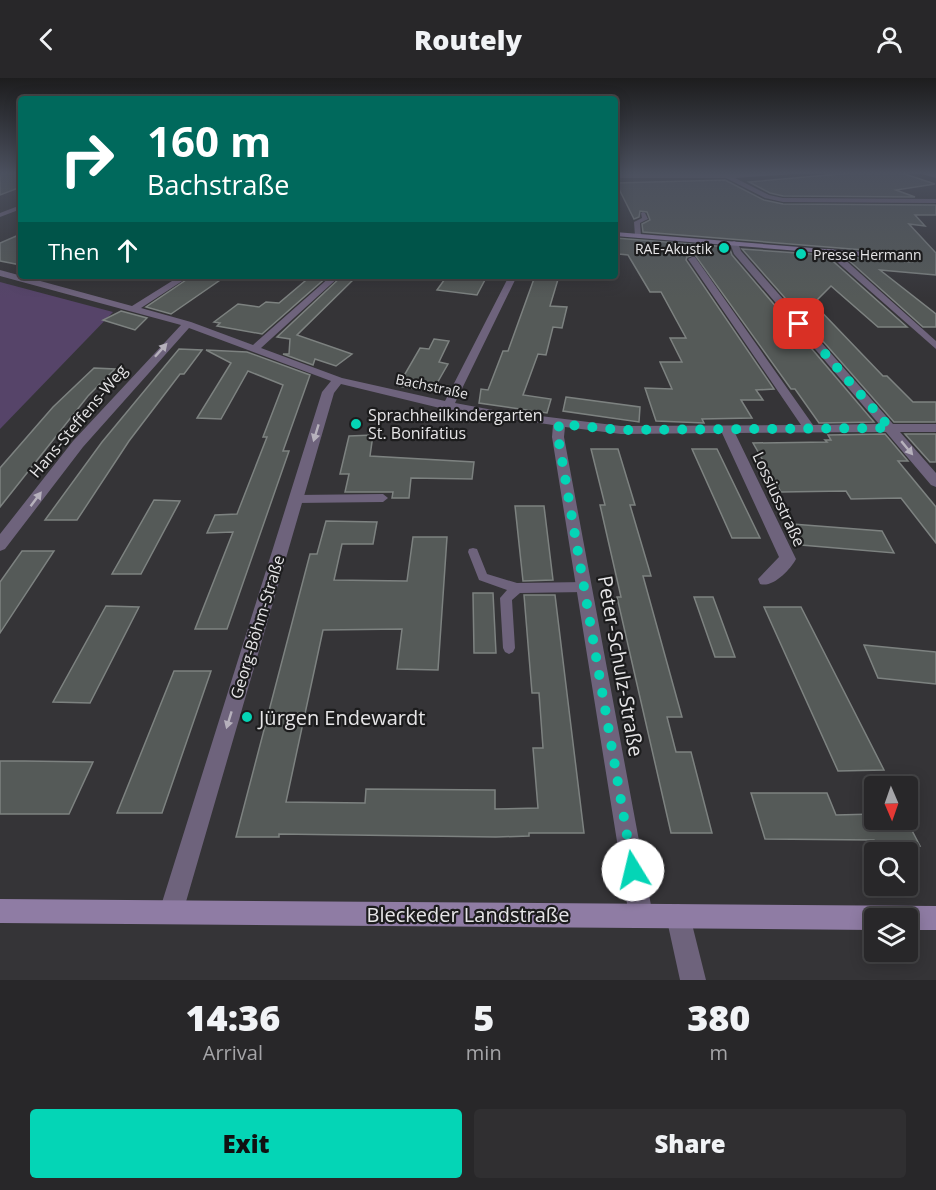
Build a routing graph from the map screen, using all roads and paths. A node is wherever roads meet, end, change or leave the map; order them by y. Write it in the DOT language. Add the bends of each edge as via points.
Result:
graph roads {
  1 [pos="644,214"];
  2 [pos="618,234"];
  3 [pos="638,236"];
  4 [pos="734,243"];
  5 [pos="830,251"];
  6 [pos="912,258"];
  7 [pos="692,259"];
  8 [pos="0,273"];
  9 [pos="18,278"];
  10 [pos="22,279"];
  11 [pos="181,279"];
  12 [pos="333,279"];
  13 [pos="512,279"];
  14 [pos="133,309"];
  15 [pos="188,324"];
  16 [pos="936,346"];
  17 [pos="255,349"];
  18 [pos="338,380"];
  19 [pos="448,406"];
  20 [pos="559,424"];
  21 [pos="726,428"];
  22 [pos="809,428"];
  23 [pos="890,428"];
  24 [pos="936,428"];
  25 [pos="936,482"];
  26 [pos="383,498"];
  27 [pos="296,499"];
  28 [pos="0,545"];
  29 [pos="473,552"];
  30 [pos="766,579"];
  31 [pos="585,587"];
  32 [pos="517,588"];
  33 [pos="509,648"];
  34 [pos="0,911"];
  35 [pos="171,912"];
  36 [pos="641,916"];
  37 [pos="678,916"];
  38 [pos="936,918"];
  39 [pos="693,980"];
  1 -- 3 [label="lane" via="645,219 636,222"];
  2 -- 3 [label="street"];
  3 -- 4 [label="street"];
  4 -- 5 [label="street"];
  4 -- 23 [label="street" via="736,252"];
  5 -- 6 [label="street"];
  5 -- 16 [label="street"];
  7 -- 22 [label="street"];
  8 -- 9 [label="street, Bachstraße"];
  10 -- 14 [label="street, Bachstraße"];
  11 -- 14 [label="street"];
  12 -- 17 [label="street"];
  13 -- 19 [label="street"];
  14 -- 15 [label="street, Bachstraße"];
  15 -- 17 [label="street, Bachstraße"];
  28 -- 15 [label="street, Hans-Steffens-Weg, one-way" via="94,426"];
  17 -- 18 [label="street, Bachstraße"];
  18 -- 19 [label="street, Bachstraße"];
  18 -- 27 [label="street, Georg-Böhm-Straße, one-way" via="328,392"];
  19 -- 20 [label="street, Bachstraße"];
  20 -- 21 [label="street, Bachstraße" via="621,430"];
  20 -- 31 [label="street, Peter-Schulz-Straße" via="558,437"];
  21 -- 22 [label="street, Bachstraße"];
  21 -- 30 [label="street, Lossiusstraße" via="788,559"];
  22 -- 23 [label="street, Bachstraße"];
  23 -- 24 [label="street, Bachstraße"];
  23 -- 25 [label="street, one-way"];
  26 -- 27 [label="lane"];
  27 -- 35 [label="street, Georg-Böhm-Straße, one-way"];
  29 -- 32 [label="lane" via="483,578"];
  31 -- 32 [label="lane"];
  31 -- 36 [label="street, Peter-Schulz-Straße"];
  32 -- 33 [label="lane" via="506,598"];
  34 -- 35 [label="street, Bleckeder Landstraße"];
  35 -- 36 [label="street, Bleckeder Landstraße"];
  36 -- 37 [label="street, Bleckeder Landstraße"];
  37 -- 38 [label="street, Bleckeder Landstraße"];
  37 -- 39 [label="street"];
}
